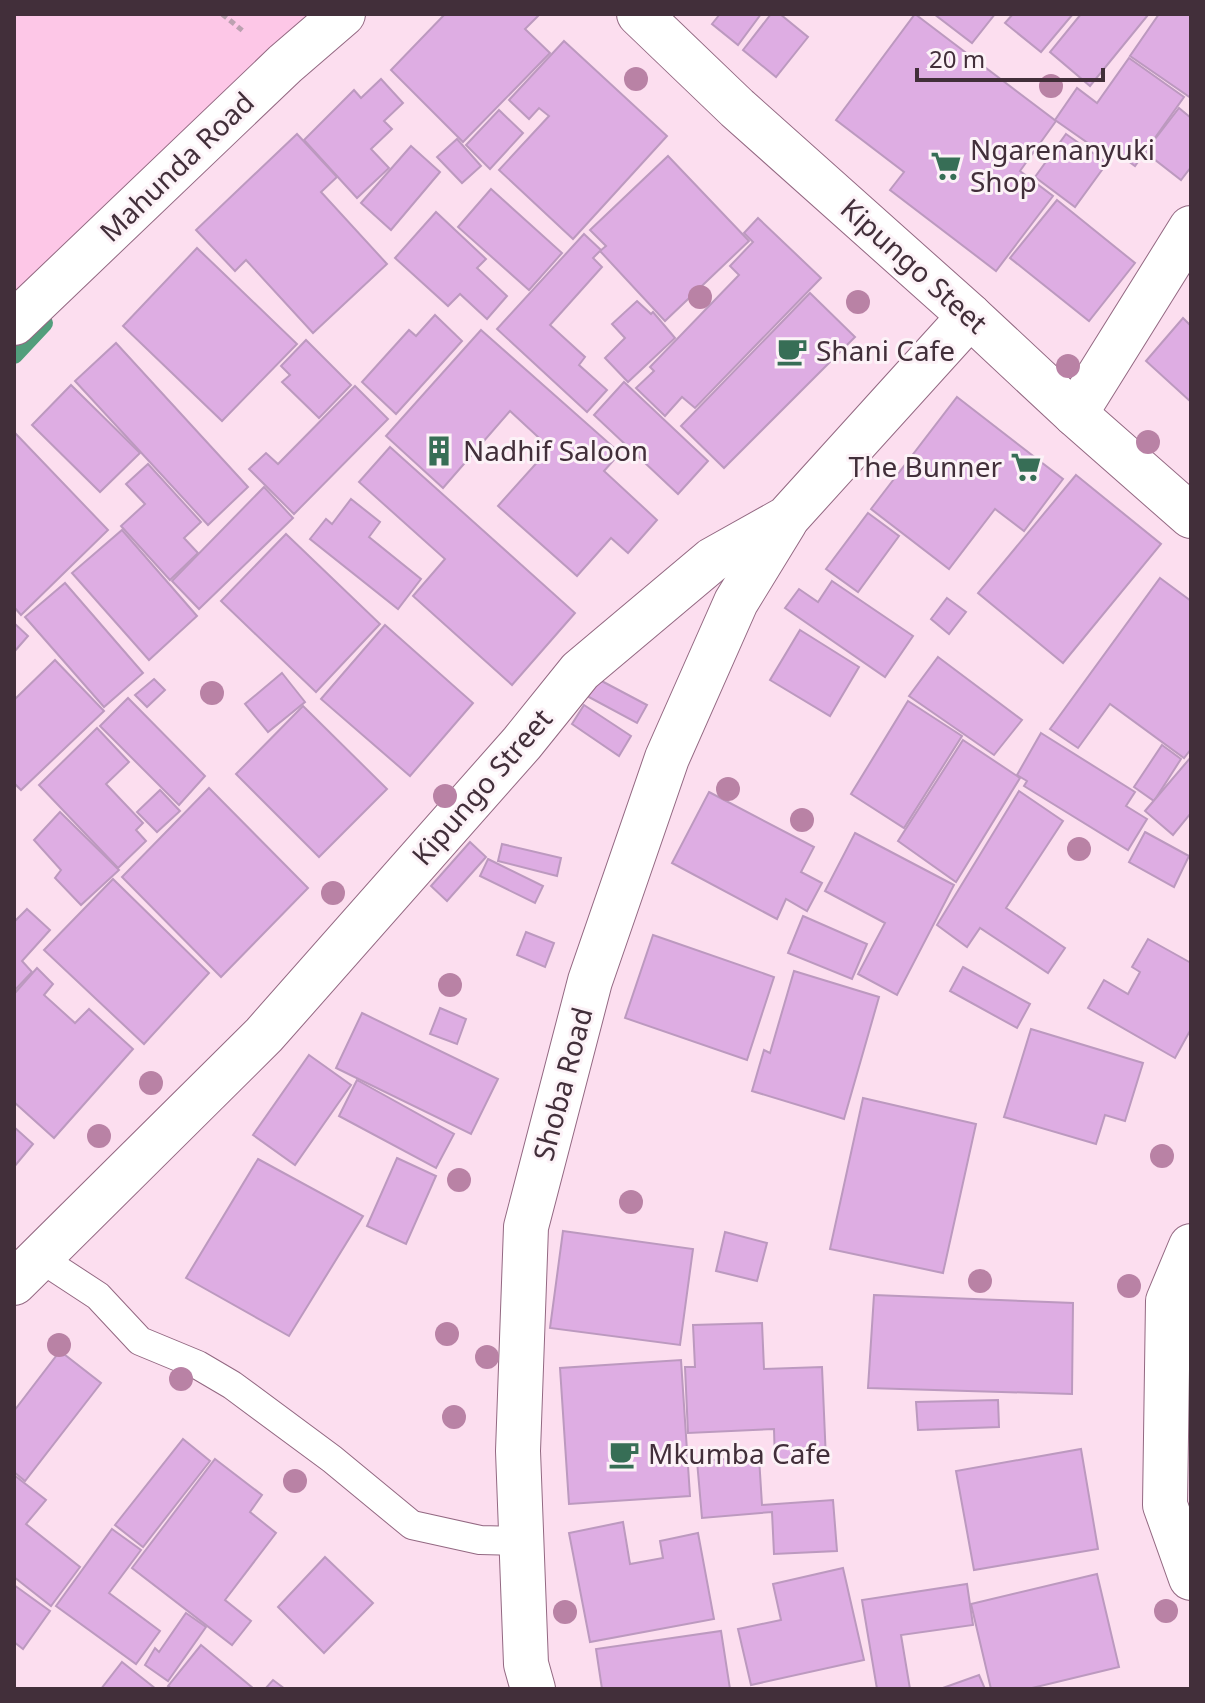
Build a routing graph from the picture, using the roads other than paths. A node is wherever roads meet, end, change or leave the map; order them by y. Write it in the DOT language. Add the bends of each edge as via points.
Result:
graph roads {
  1 [pos="343,14"];
  2 [pos="639,14"];
  3 [pos="1191,228"];
  4 [pos="970,316"];
  5 [pos="14,323"];
  6 [pos="1075,414"];
  7 [pos="1191,516"];
  8 [pos="787,518"];
  9 [pos="1191,1246"];
  10 [pos="27,1270"];
  11 [pos="521,1541"];
  12 [pos="1191,1578"];
  13 [pos="533,1689"];
  1 -- 5 [label="street, Mahunda Road"];
  2 -- 4 [label="street, Kipungo Steet"];
  3 -- 6 [label="street"];
  4 -- 6 [label="street, Kipungo Steet"];
  4 -- 8 [label="street, Kipungo Street"];
  6 -- 7 [label="street, Kipungo Steet"];
  8 -- 10 [label="street, Kipungo Street" via="712,560 580,671 264,1035"];
  8 -- 11 [label="street, Shoba Road" via="736,602 667,758 590,981 526,1227 518,1451"];
  9 -- 12 [label="street" via="1168,1301 1165,1505"];
  10 -- 11 [label="lane" via="98,1296 140,1341 232,1385 412,1525 480,1540"];
  11 -- 13 [label="street, Shoba Road" via="526,1664"];
}
